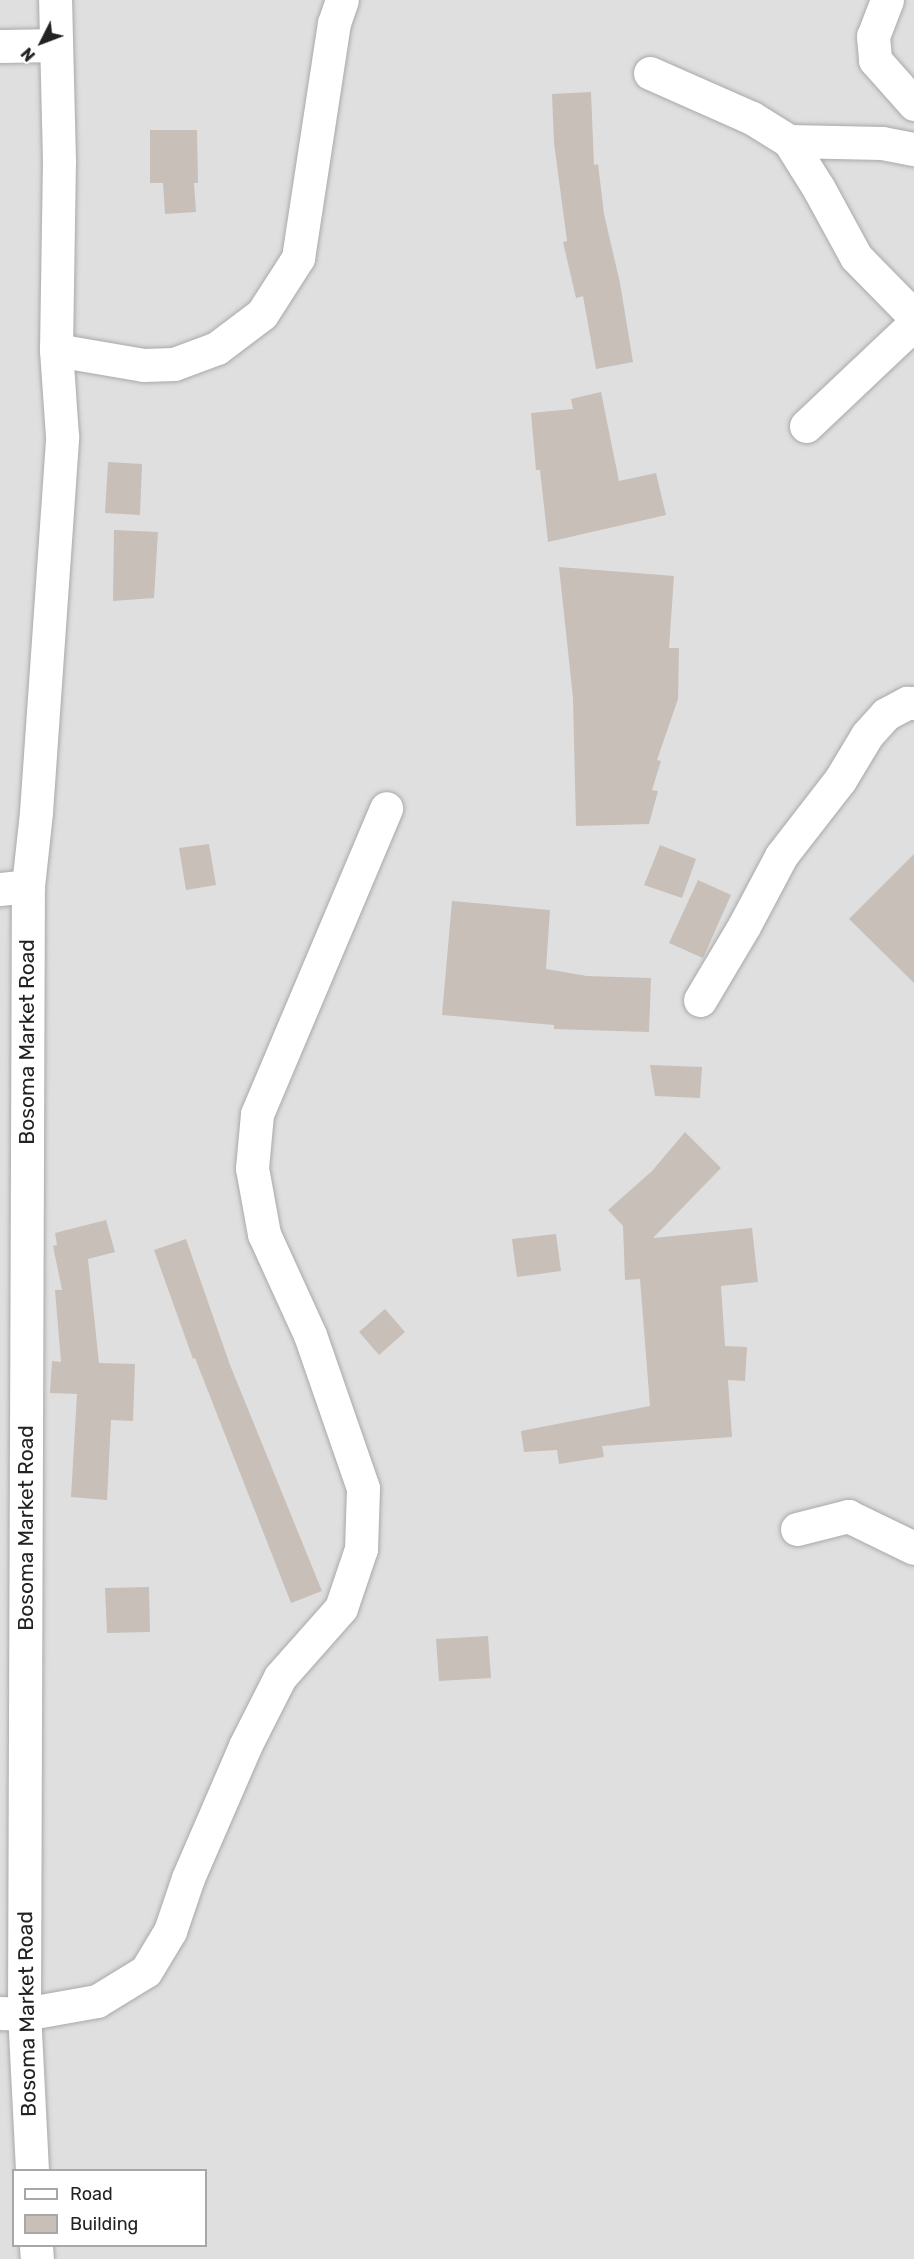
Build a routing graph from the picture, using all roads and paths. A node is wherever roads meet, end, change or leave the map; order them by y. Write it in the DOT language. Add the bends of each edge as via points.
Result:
graph roads {
  1 [pos="55,0"];
  2 [pos="342,0"];
  3 [pos="887,0"];
  4 [pos="56,45"];
  5 [pos="0,46"];
  6 [pos="650,73"];
  7 [pos="914,104"];
  8 [pos="789,141"];
  9 [pos="914,148"];
  10 [pos="914,316"];
  11 [pos="914,324"];
  12 [pos="56,350"];
  13 [pos="806,426"];
  14 [pos="914,703"];
  15 [pos="386,808"];
  16 [pos="14,887"];
  17 [pos="700,1000"];
  18 [pos="797,1529"];
  19 [pos="914,1548"];
  20 [pos="12,2013"];
  21 [pos="32,2169"];
  1 -- 4 [label="street, Bosoma Market Road"];
  2 -- 12 [label="street" via="334,23 298,258 262,314 218,348 174,364 144,365"];
  3 -- 7 [label="street" via="873,36 875,60"];
  4 -- 5 [label="street"];
  4 -- 12 [label="street, Bosoma Market Road" via="59,161"];
  6 -- 8 [label="street" via="752,118"];
  8 -- 9 [label="street" via="882,143"];
  8 -- 10 [label="street" via="855,257"];
  11 -- 13 [label="street"];
  12 -- 16 [label="street, Bosoma Market Road" via="62,436 36,812"];
  14 -- 17 [label="street" via="886,714 867,735 840,780 781,856"];
  15 -- 20 [label="street" via="257,1114 252,1168 264,1234 310,1335 363,1488 361,1549 340,1608 280,1677 245,1746 188,1878 170,1931 146,1971 98,2001"];
  16 -- 20 [label="street, Bosoma Market Road"];
  18 -- 19 [label="street" via="848,1516"];
  20 -- 21 [label="street, Bosoma Market Road"];
}
